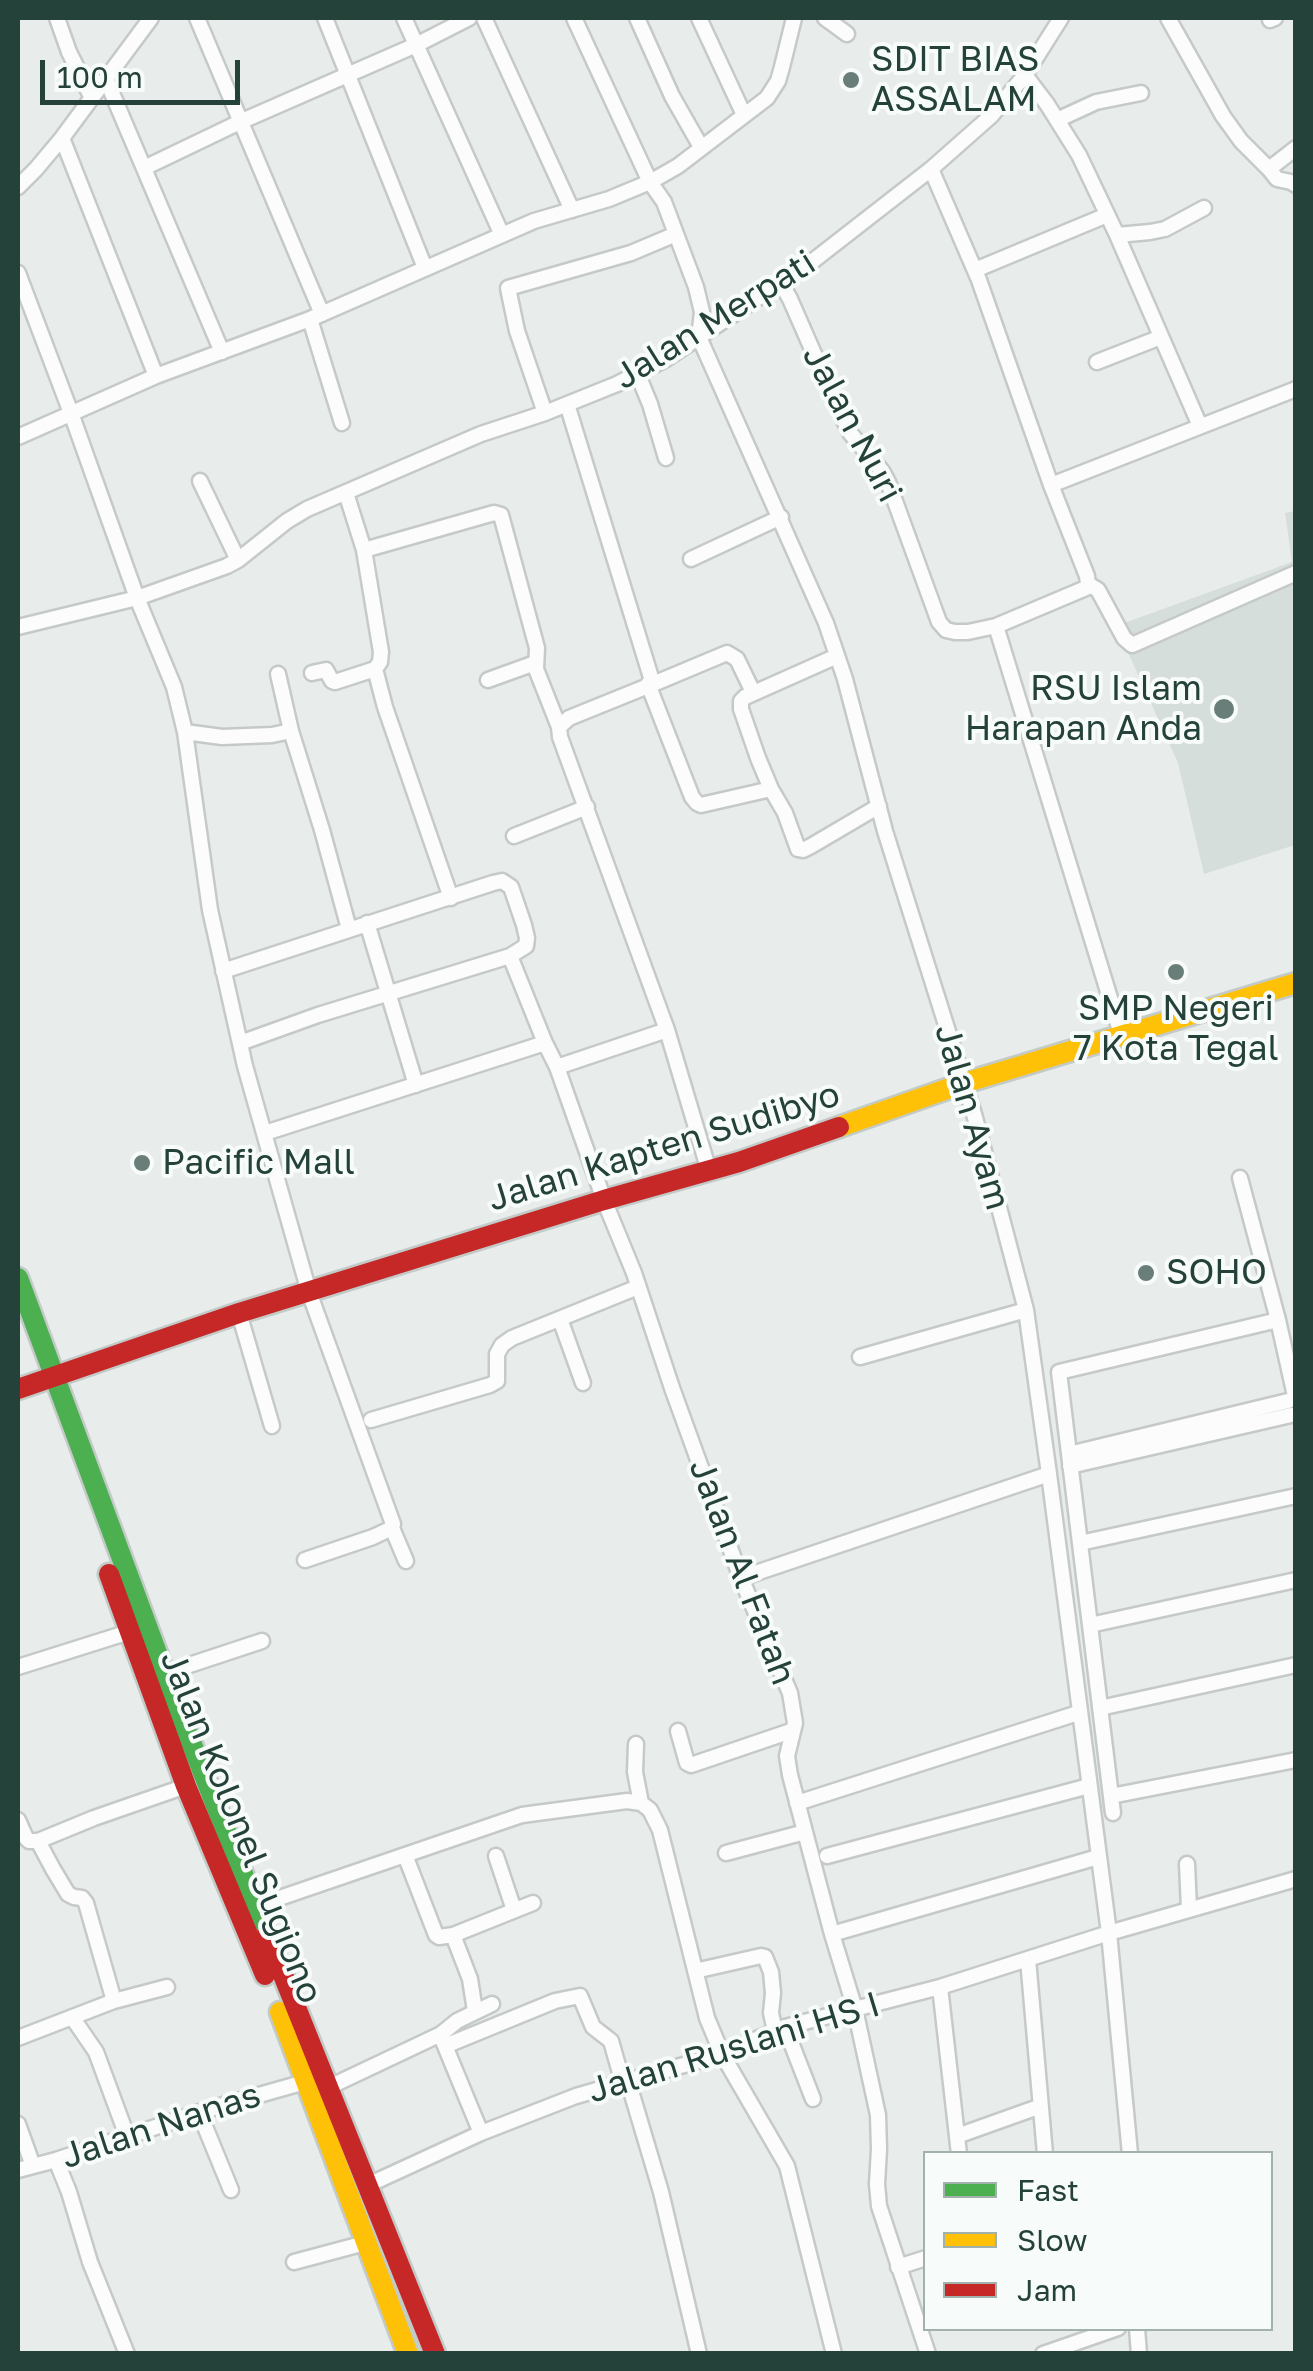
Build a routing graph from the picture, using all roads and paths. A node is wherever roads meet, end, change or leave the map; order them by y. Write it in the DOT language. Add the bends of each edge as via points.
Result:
graph roads {
  1 [pos="57,18"];
  2 [pos="151,18"];
  3 [pos="197,18"];
  4 [pos="324,18"];
  5 [pos="404,18"];
  6 [pos="469,18"];
  7 [pos="484,18"];
  8 [pos="574,18"];
  9 [pos="637,18"];
  10 [pos="699,18"];
  11 [pos="794,18"];
  12 [pos="825,18"];
  13 [pos="1168,18"];
  14 [pos="1057,20"];
  15 [pos="847,34"];
  16 [pos="416,46"];
  17 [pos="1024,75"];
  18 [pos="348,76"];
  19 [pos="106,79"];
  20 [pos="1140,92"];
  21 [pos="92,98"];
  22 [pos="744,115"];
  23 [pos="1057,120"];
  24 [pos="242,121"];
  25 [pos="62,138"];
  26 [pos="701,148"];
  27 [pos="1296,148"];
  28 [pos="144,168"];
  29 [pos="931,169"];
  30 [pos="1268,169"];
  31 [pos="650,182"];
  32 [pos="1296,185"];
  33 [pos="18,187"];
  34 [pos="1204,208"];
  35 [pos="572,210"];
  36 [pos="1106,214"];
  37 [pos="676,234"];
  38 [pos="502,235"];
  39 [pos="1117,235"];
  40 [pos="426,268"];
  41 [pos="974,270"];
  42 [pos="18,273"];
  43 [pos="780,283"];
  44 [pos="316,317"];
  45 [pos="699,337"];
  46 [pos="1161,337"];
  47 [pos="222,352"];
  48 [pos="1097,362"];
  49 [pos="638,375"];
  50 [pos="156,376"];
  51 [pos="1296,390"];
  52 [pos="566,404"];
  53 [pos="71,413"];
  54 [pos="546,413"];
  55 [pos="342,423"];
  56 [pos="1200,426"];
  57 [pos="18,438"];
  58 [pos="666,458"];
  59 [pos="200,482"];
  60 [pos="1051,484"];
  61 [pos="346,493"];
  62 [pos="781,517"];
  63 [pos="364,550"];
  64 [pos="238,560"];
  65 [pos="691,560"];
  66 [pos="1296,574"];
  67 [pos="1088,584"];
  68 [pos="137,598"];
  69 [pos="18,626"];
  70 [pos="996,626"];
  71 [pos="837,656"];
  72 [pos="535,663"];
  73 [pos="374,669"];
  74 [pos="312,673"];
  75 [pos="278,674"];
  76 [pos="488,680"];
  77 [pos="650,684"];
  78 [pos="753,692"];
  79 [pos="560,727"];
  80 [pos="291,731"];
  81 [pos="185,732"];
  82 [pos="771,789"];
  83 [pos="879,806"];
  84 [pos="587,807"];
  85 [pos="514,836"];
  86 [pos="451,898"];
  87 [pos="366,923"];
  88 [pos="349,929"];
  89 [pos="510,956"];
  90 [pos="224,971"];
  91 [pos="1294,989"];
  92 [pos="387,994"];
  93 [pos="667,1030"];
  94 [pos="1121,1034"];
  95 [pos="240,1043"];
  96 [pos="545,1043"];
  97 [pos="558,1067"];
  98 [pos="964,1083"];
  99 [pos="416,1085"];
  100 [pos="265,1133"];
  101 [pos="709,1171"];
  102 [pos="1240,1178"];
  103 [pos="604,1200"];
  104 [pos="18,1278"];
  105 [pos="638,1287"];
  106 [pos="309,1292"];
  107 [pos="1026,1310"];
  108 [pos="240,1313"];
  109 [pos="560,1319"];
  110 [pos="1278,1320"];
  111 [pos="18,1322"];
  112 [pos="860,1356"];
  113 [pos="46,1378"];
  114 [pos="583,1383"];
  115 [pos="18,1389"];
  116 [pos="1293,1405"];
  117 [pos="371,1420"];
  118 [pos="272,1426"];
  119 [pos="1069,1460"];
  120 [pos="1049,1474"];
  121 [pos="1296,1496"];
  122 [pos="392,1528"];
  123 [pos="1080,1543"];
  124 [pos="305,1560"];
  125 [pos="406,1561"];
  126 [pos="741,1578"];
  127 [pos="1296,1580"];
  128 [pos="1090,1626"];
  129 [pos="130,1632"];
  130 [pos="262,1641"];
  131 [pos="1296,1665"];
  132 [pos="18,1668"];
  133 [pos="165,1673"];
  134 [pos="1100,1708"];
  135 [pos="1073,1714"];
  136 [pos="678,1731"];
  137 [pos="791,1731"];
  138 [pos="636,1744"];
  139 [pos="1296,1760"];
  140 [pos="186,1786"];
  141 [pos="1089,1786"];
  142 [pos="1110,1796"];
  143 [pos="641,1802"];
  144 [pos="802,1802"];
  145 [pos="1113,1813"];
  146 [pos="18,1820"];
  147 [pos="805,1832"];
  148 [pos="38,1841"];
  149 [pos="726,1853"];
  150 [pos="405,1855"];
  151 [pos="496,1856"];
  152 [pos="827,1856"];
  153 [pos="1098,1857"];
  154 [pos="1187,1864"];
  155 [pos="1296,1879"];
  156 [pos="533,1903"];
  157 [pos="256,1906"];
  158 [pos="1189,1909"];
  159 [pos="514,1910"];
  160 [pos="1109,1933"];
  161 [pos="832,1934"];
  162 [pos="453,1935"];
  163 [pos="1028,1959"];
  164 [pos="694,1971"];
  165 [pos="167,1986"];
  166 [pos="940,1987"];
  167 [pos="114,2001"];
  168 [pos="492,2004"];
  169 [pos="855,2009"];
  170 [pos="475,2012"];
  171 [pos="72,2017"];
  172 [pos="780,2029"];
  173 [pos="18,2038"];
  174 [pos="443,2040"];
  175 [pos="722,2054"];
  176 [pos="305,2082"];
  177 [pos="626,2082"];
  178 [pos="328,2088"];
  179 [pos="813,2099"];
  180 [pos="1041,2106"];
  181 [pos="200,2112"];
  182 [pos="18,2124"];
  183 [pos="481,2133"];
  184 [pos="127,2136"];
  185 [pos="957,2136"];
  186 [pos="959,2151"];
  187 [pos="1045,2151"];
  188 [pos="1130,2151"];
  189 [pos="56,2160"];
  190 [pos="25,2168"];
  191 [pos="368,2185"];
  192 [pos="231,2190"];
  193 [pos="365,2243"];
  194 [pos="923,2259"];
  195 [pos="294,2262"];
  196 [pos="898,2267"];
  197 [pos="1109,2331"];
  198 [pos="127,2354"];
  199 [pos="408,2354"];
  200 [pos="435,2354"];
  201 [pos="699,2354"];
  202 [pos="834,2354"];
  203 [pos="928,2354"];
  204 [pos="1043,2354"];
  1 -- 21 [label="street"];
  2 -- 19 [label="street"];
  3 -- 24 [label="street"];
  4 -- 18 [label="street"];
  5 -- 16 [label="street"];
  6 -- 16 [label="street"];
  7 -- 35 [label="street"];
  8 -- 31 [label="street"];
  9 -- 26 [label="street"];
  10 -- 22 [label="street"];
  11 -- 22 [label="street" via="774,88"];
  12 -- 15 [label="street"];
  13 -- 30 [label="street" via="1223,116"];
  14 -- 17 [label="street, Jalan Merpati"];
  16 -- 18 [label="street"];
  16 -- 38 [label="street"];
  17 -- 23 [label="street"];
  17 -- 29 [label="street, Jalan Merpati" via="991,116"];
  18 -- 24 [label="street"];
  18 -- 40 [label="street"];
  19 -- 21 [label="street"];
  19 -- 28 [label="street"];
  20 -- 23 [label="street"];
  21 -- 25 [label="street"];
  22 -- 26 [label="street"];
  23 -- 36 [label="street"];
  24 -- 28 [label="street"];
  24 -- 44 [label="street"];
  25 -- 33 [label="street"];
  25 -- 50 [label="street"];
  26 -- 31 [label="street"];
  27 -- 30 [label="street"];
  28 -- 47 [label="street"];
  29 -- 41 [label="street"];
  29 -- 43 [label="street, Jalan Merpati"];
  30 -- 32 [label="street"];
  31 -- 35 [label="street"];
  31 -- 37 [label="street"];
  34 -- 39 [label="street" via="1165,228"];
  35 -- 38 [label="street"];
  36 -- 39 [label="street"];
  36 -- 41 [label="street"];
  37 -- 45 [label="street" via="702,312"];
  37 -- 54 [label="street" via="631,254 508,288"];
  38 -- 40 [label="street"];
  39 -- 46 [label="street"];
  40 -- 44 [label="street"];
  41 -- 60 [label="street"];
  42 -- 53 [label="street"];
  43 -- 45 [label="street, Jalan Merpati"];
  43 -- 70 [label="street, Jalan Nuri" via="845,424 888,482 939,622 955,632"];
  44 -- 47 [label="street"];
  44 -- 55 [label="street"];
  45 -- 49 [label="street, Jalan Merpati"];
  45 -- 62 [label="street, Jalan Ayam"];
  46 -- 48 [label="street"];
  46 -- 56 [label="street"];
  47 -- 50 [label="street"];
  49 -- 52 [label="street, Jalan Merpati"];
  49 -- 58 [label="street"];
  50 -- 53 [label="street"];
  51 -- 56 [label="street"];
  52 -- 54 [label="street, Jalan Merpati"];
  52 -- 77 [label="street"];
  53 -- 57 [label="street"];
  53 -- 68 [label="street"];
  54 -- 61 [label="street, Jalan Merpati"];
  56 -- 60 [label="street"];
  59 -- 64 [label="street"];
  60 -- 67 [label="street"];
  61 -- 63 [label="street"];
  61 -- 64 [label="street, Jalan Merpati" via="307,509"];
  62 -- 65 [label="street"];
  62 -- 71 [label="street, Jalan Ayam"];
  63 -- 72 [label="street" via="499,514 537,648"];
  63 -- 73 [label="street" via="382,652"];
  64 -- 68 [label="street, Jalan Merpati"];
  66 -- 67 [label="street" via="1132,645"];
  67 -- 70 [label="street, Jalan Nuri"];
  68 -- 69 [label="street, Jalan Merpati"];
  68 -- 81 [label="street"];
  70 -- 94 [label="street"];
  71 -- 78 [label="street"];
  71 -- 83 [label="street, Jalan Ayam"];
  72 -- 76 [label="street"];
  72 -- 79 [label="street"];
  73 -- 74 [label="street" via="335,682 326,670"];
  73 -- 86 [label="street"];
  75 -- 80 [label="street"];
  77 -- 78 [label="street" via="726,653 736,658"];
  77 -- 79 [label="street"];
  77 -- 82 [label="street" via="697,803"];
  78 -- 82 [label="street" via="741,709"];
  79 -- 84 [label="street"];
  80 -- 81 [label="street" via="222,737"];
  80 -- 88 [label="street"];
  81 -- 90 [label="street"];
  82 -- 83 [label="street" via="803,850"];
  83 -- 98 [label="street, Jalan Ayam"];
  84 -- 85 [label="street"];
  84 -- 93 [label="street"];
  86 -- 87 [label="street"];
  86 -- 89 [label="street" via="508,883 527,938"];
  87 -- 88 [label="street"];
  87 -- 92 [label="street"];
  88 -- 90 [label="street"];
  89 -- 92 [label="street"];
  89 -- 96 [label="street, Jalan Al Fatah"];
  90 -- 95 [label="street"];
  91 -- 94 [label="main road, Jalan Kapten Sudibyo"];
  92 -- 95 [label="street"];
  92 -- 99 [label="street"];
  93 -- 97 [label="street"];
  93 -- 101 [label="street"];
  94 -- 98 [label="main road, Jalan Kapten Sudibyo"];
  95 -- 100 [label="street"];
  96 -- 97 [label="street, Jalan Al Fatah"];
  96 -- 99 [label="street"];
  97 -- 103 [label="street, Jalan Al Fatah"];
  98 -- 101 [label="main road, Jalan Kapten Sudibyo"];
  98 -- 107 [label="street, Jalan Ayam"];
  99 -- 100 [label="street"];
  100 -- 106 [label="street"];
  101 -- 103 [label="main road, Jalan Kapten Sudibyo"];
  102 -- 110 [label="street"];
  103 -- 105 [label="street, Jalan Al Fatah"];
  103 -- 106 [label="main road, Jalan Kapten Sudibyo"];
  104 -- 113 [label="main road"];
  105 -- 109 [label="street"];
  105 -- 126 [label="street, Jalan Al Fatah"];
  106 -- 108 [label="main road, Jalan Kapten Sudibyo"];
  106 -- 122 [label="street"];
  107 -- 112 [label="street"];
  107 -- 120 [label="street, Jalan Ayam"];
  108 -- 113 [label="main road, Jalan Kapten Sudibyo"];
  108 -- 118 [label="street"];
  109 -- 114 [label="street"];
  109 -- 117 [label="street" via="502,1345 498,1381"];
  110 -- 116 [label="street"];
  110 -- 119 [label="street" via="1058,1372"];
  111 -- 113 [label="main road, Jalan Kolonel Sugiono"];
  113 -- 115 [label="main road, Jalan Kapten Sudibyo"];
  113 -- 129 [label="main road, Jalan Kolonel Sugiono"];
  113 -- 133 [label="main road, Jalan Kolonel Sugiono"];
  116 -- 119 [label="street"];
  119 -- 123 [label="street"];
  120 -- 126 [label="street"];
  120 -- 135 [label="street, Jalan Ayam"];
  121 -- 123 [label="street"];
  122 -- 124 [label="street"];
  122 -- 125 [label="street"];
  123 -- 128 [label="street"];
  126 -- 137 [label="street, Jalan Al Fatah" via="790,1693"];
  127 -- 128 [label="street"];
  128 -- 134 [label="street"];
  129 -- 132 [label="street"];
  129 -- 140 [label="main road, Jalan Kolonel Sugiono"];
  130 -- 133 [label="street"];
  131 -- 134 [label="street"];
  133 -- 157 [label="main road, Jalan Kolonel Sugiono"];
  134 -- 142 [label="street"];
  135 -- 141 [label="street, Jalan Ayam"];
  135 -- 144 [label="street"];
  136 -- 137 [label="street" via="691,1764"];
  137 -- 144 [label="street, Jalan Al Fatah" via="787,1756"];
  138 -- 143 [label="street"];
  139 -- 142 [label="street"];
  140 -- 148 [label="street"];
  140 -- 176 [label="main road, Jalan Kolonel Sugiono"];
  141 -- 152 [label="street"];
  141 -- 153 [label="street, Jalan Ayam"];
  142 -- 145 [label="street"];
  143 -- 150 [label="street" via="522,1815"];
  143 -- 164 [label="street" via="660,1830"];
  144 -- 147 [label="street, Jalan Al Fatah"];
  146 -- 148 [label="street" via="26,1838"];
  147 -- 149 [label="street"];
  147 -- 161 [label="street, Jalan Al Fatah"];
  148 -- 167 [label="street" via="68,1894 86,1902"];
  150 -- 157 [label="street"];
  150 -- 162 [label="street" via="436,1935"];
  151 -- 159 [label="street"];
  153 -- 160 [label="street, Jalan Ayam"];
  153 -- 161 [label="street"];
  154 -- 158 [label="street"];
  155 -- 158 [label="street, Jalan Ruslani HS I"];
  156 -- 159 [label="street"];
  157 -- 178 [label="main road, Jalan Kolonel Sugiono"];
  158 -- 160 [label="street, Jalan Ruslani HS I"];
  159 -- 162 [label="street"];
  160 -- 163 [label="street, Jalan Ruslani HS I"];
  160 -- 188 [label="street, Jalan Ayam"];
  161 -- 169 [label="street, Jalan Al Fatah"];
  162 -- 170 [label="street"];
  163 -- 166 [label="street, Jalan Ruslani HS I"];
  163 -- 180 [label="street"];
  164 -- 172 [label="street" via="765,1957 771,2013"];
  164 -- 175 [label="street"];
  165 -- 167 [label="street"];
  166 -- 169 [label="street, Jalan Ruslani HS I"];
  166 -- 185 [label="street"];
  167 -- 171 [label="street"];
  168 -- 170 [label="street"];
  169 -- 172 [label="street, Jalan Ruslani HS I"];
  169 -- 196 [label="street, Jalan Al Fatah" via="878,2115 879,2206"];
  170 -- 174 [label="street" via="449,2026"];
  171 -- 173 [label="street"];
  171 -- 184 [label="street" via="96,2052"];
  172 -- 175 [label="street, Jalan Ruslani HS I"];
  172 -- 179 [label="street"];
  174 -- 177 [label="street" via="580,1996 593,2027 611,2041"];
  174 -- 178 [label="street"];
  174 -- 183 [label="street"];
  175 -- 177 [label="street, Jalan Ruslani HS I"];
  175 -- 202 [label="street" via="787,2166"];
  176 -- 181 [label="street, Jalan Nanas"];
  176 -- 193 [label="main road, Jalan Kolonel Sugiono"];
  177 -- 183 [label="street, Jalan Ruslani HS I"];
  177 -- 201 [label="street" via="666,2209"];
  178 -- 191 [label="main road, Jalan Kolonel Sugiono"];
  180 -- 185 [label="street"];
  180 -- 187 [label="street"];
  181 -- 184 [label="street, Jalan Nanas"];
  181 -- 192 [label="street"];
  182 -- 190 [label="street"];
  183 -- 191 [label="street, Jalan Ruslani HS I"];
  184 -- 189 [label="street, Jalan Nanas"];
  185 -- 186 [label="street"];
  189 -- 190 [label="street, Jalan Nanas"];
  189 -- 198 [label="street"];
  191 -- 200 [label="main road, Jalan Kolonel Sugiono"];
  193 -- 195 [label="street"];
  193 -- 199 [label="main road, Jalan Kolonel Sugiono"];
  194 -- 196 [label="street"];
  196 -- 203 [label="street, Jalan Al Fatah"];
  197 -- 204 [label="street"];
}
